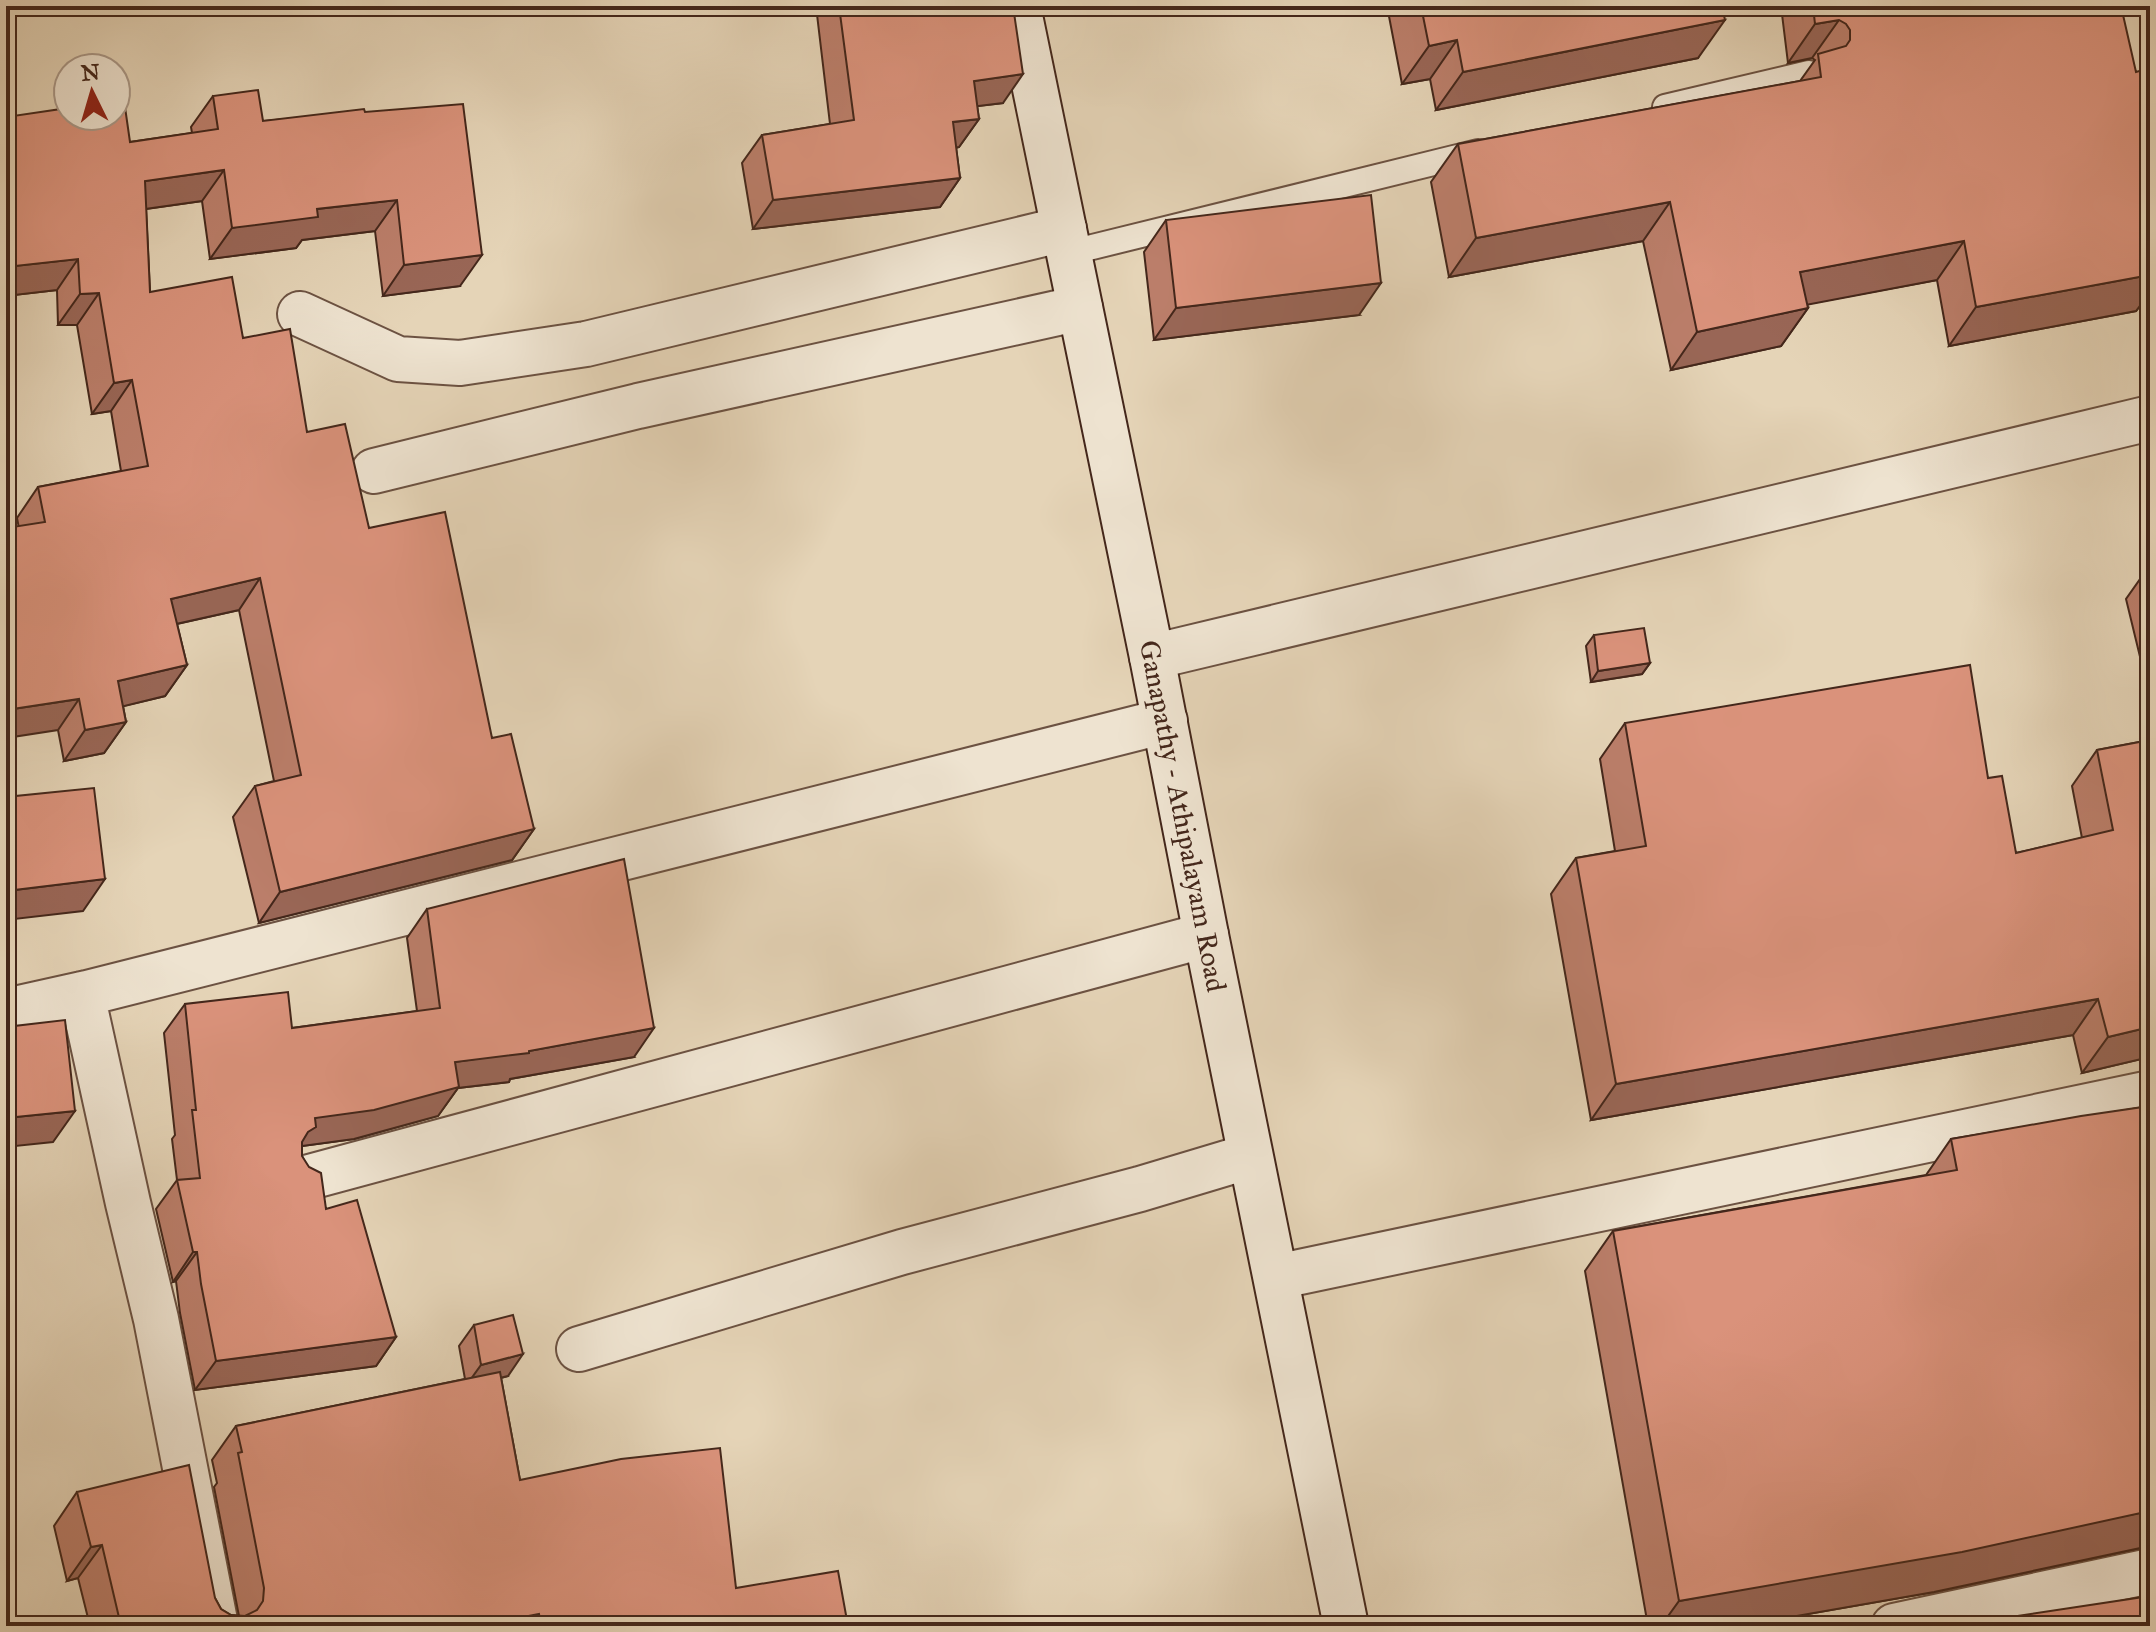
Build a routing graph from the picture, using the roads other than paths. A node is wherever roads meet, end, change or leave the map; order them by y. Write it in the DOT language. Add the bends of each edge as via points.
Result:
graph roads {
  1 [pos="1018,6"];
  2 [pos="1809,73"];
  3 [pos="1642,113"];
  4 [pos="1506,145"];
  5 [pos="1066,241"];
  6 [pos="1080,308"];
  7 [pos="300,314"];
  8 [pos="2150,418"];
  9 [pos="374,471"];
  10 [pos="1152,657"];
  11 [pos="1165,721"];
  12 [pos="1206,935"];
  13 [pos="82,994"];
  14 [pos="6,1011"];
  15 [pos="2150,1093"];
  16 [pos="1250,1156"];
  17 [pos="306,1178"];
  18 [pos="1276,1277"];
  19 [pos="579,1349"];
  20 [pos="2150,1571"];
  21 [pos="216,1626"];
  22 [pos="1346,1626"];
  23 [pos="1894,1626"];
  1 -- 5 [label="street, Ganapathy - Athipalayam Road"];
  2 -- 3 [label="lane"];
  4 -- 5 [label="lane"];
  5 -- 6 [label="street, Ganapathy - Athipalayam Road"];
  5 -- 7 [label="street" via="586,344 460,363 398,359"];
  6 -- 9 [label="street"];
  6 -- 10 [label="street, Ganapathy - Athipalayam Road"];
  8 -- 10 [label="street"];
  10 -- 11 [label="street, Ganapathy - Athipalayam Road"];
  11 -- 12 [label="street, Ganapathy - Athipalayam Road"];
  11 -- 13 [label="street"];
  12 -- 16 [label="street, Ganapathy - Athipalayam Road"];
  12 -- 17 [label="street"];
  13 -- 14 [label="street"];
  13 -- 21 [label="street" via="156,1319"];
  15 -- 18 [label="street"];
  16 -- 18 [label="street, Ganapathy - Athipalayam Road"];
  16 -- 19 [label="street"];
  18 -- 22 [label="street, Ganapathy - Athipalayam Road"];
  20 -- 23 [label="street"];
}
